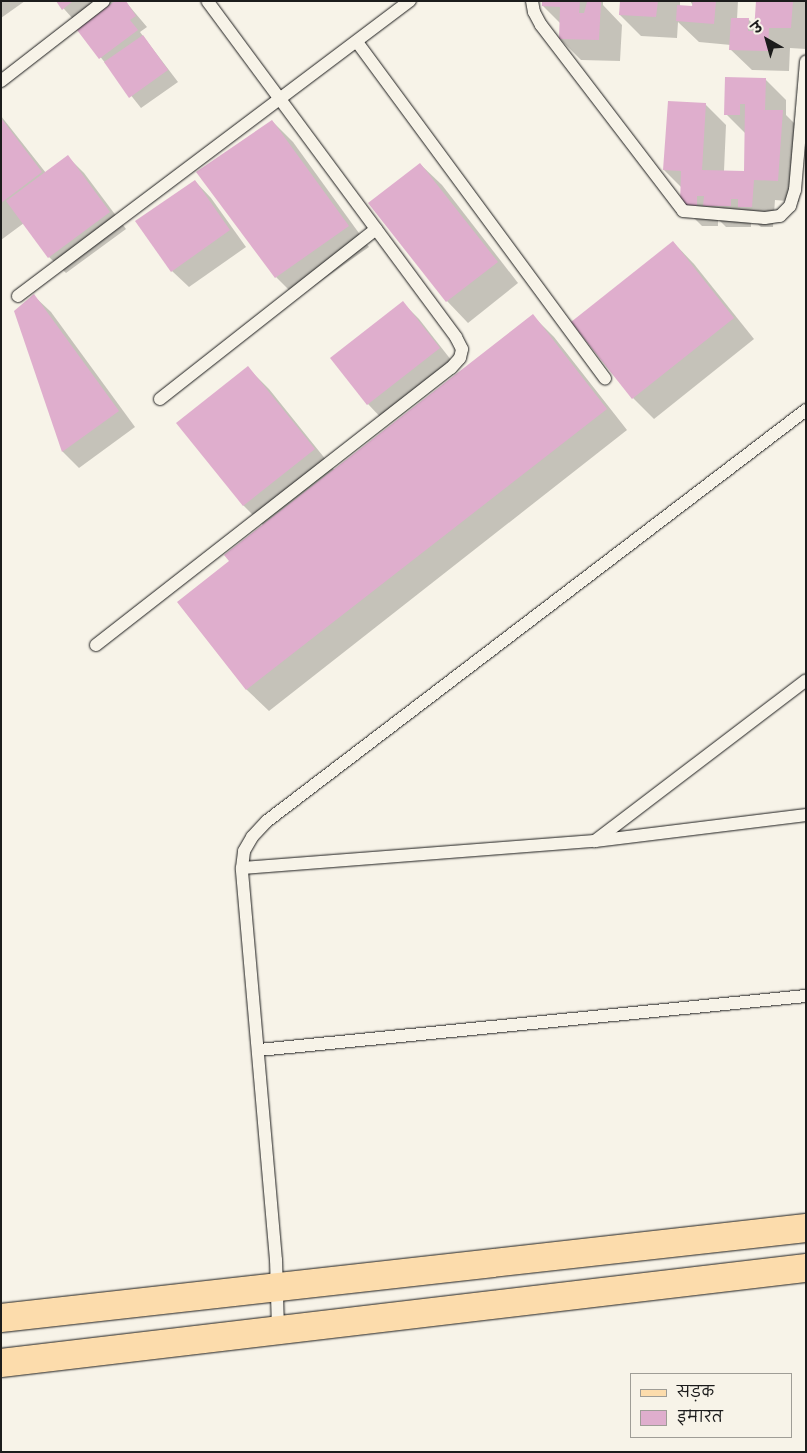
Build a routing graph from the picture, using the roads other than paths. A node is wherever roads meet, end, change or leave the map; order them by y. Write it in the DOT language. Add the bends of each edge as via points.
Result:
graph roads {
  1 [pos="104,1"];
  2 [pos="207,1"];
  3 [pos="410,1"];
  4 [pos="532,1"];
  5 [pos="357,42"];
  6 [pos="806,61"];
  7 [pos="1,81"];
  8 [pos="281,100"];
  9 [pos="801,169"];
  10 [pos="376,229"];
  11 [pos="18,296"];
  12 [pos="605,378"];
  13 [pos="160,399"];
  14 [pos="806,410"];
  15 [pos="96,645"];
  16 [pos="806,680"];
  17 [pos="806,815"];
  18 [pos="595,841"];
  19 [pos="242,868"];
  20 [pos="806,996"];
  21 [pos="258,1050"];
  22 [pos="806,1228"];
  23 [pos="806,1268"];
  24 [pos="278,1287"];
  25 [pos="1,1318"];
  26 [pos="278,1330"];
  27 [pos="1,1363"];
  1 -- 7 [label="lane"];
  2 -- 8 [label="lane"];
  3 -- 5 [label="lane"];
  4 -- 9 [label="lane" via="540,25 683,211 765,218 780,216 790,206"];
  5 -- 8 [label="lane"];
  5 -- 12 [label="lane"];
  6 -- 9 [label="lane"];
  8 -- 10 [label="lane"];
  8 -- 11 [label="lane"];
  10 -- 13 [label="lane"];
  10 -- 15 [label="lane" via="456,337 462,348 460,358 444,374"];
  14 -- 19 [label="lane" via="268,822 252,837 244,851"];
  16 -- 18 [label="lane"];
  17 -- 18 [label="lane"];
  18 -- 19 [label="lane"];
  19 -- 21 [label="lane"];
  20 -- 21 [label="lane"];
  21 -- 24 [label="lane"];
  22 -- 24 [label="main road"];
  23 -- 26 [label="main road"];
  24 -- 25 [label="main road"];
  24 -- 26 [label="lane"];
  26 -- 27 [label="main road"];
}
